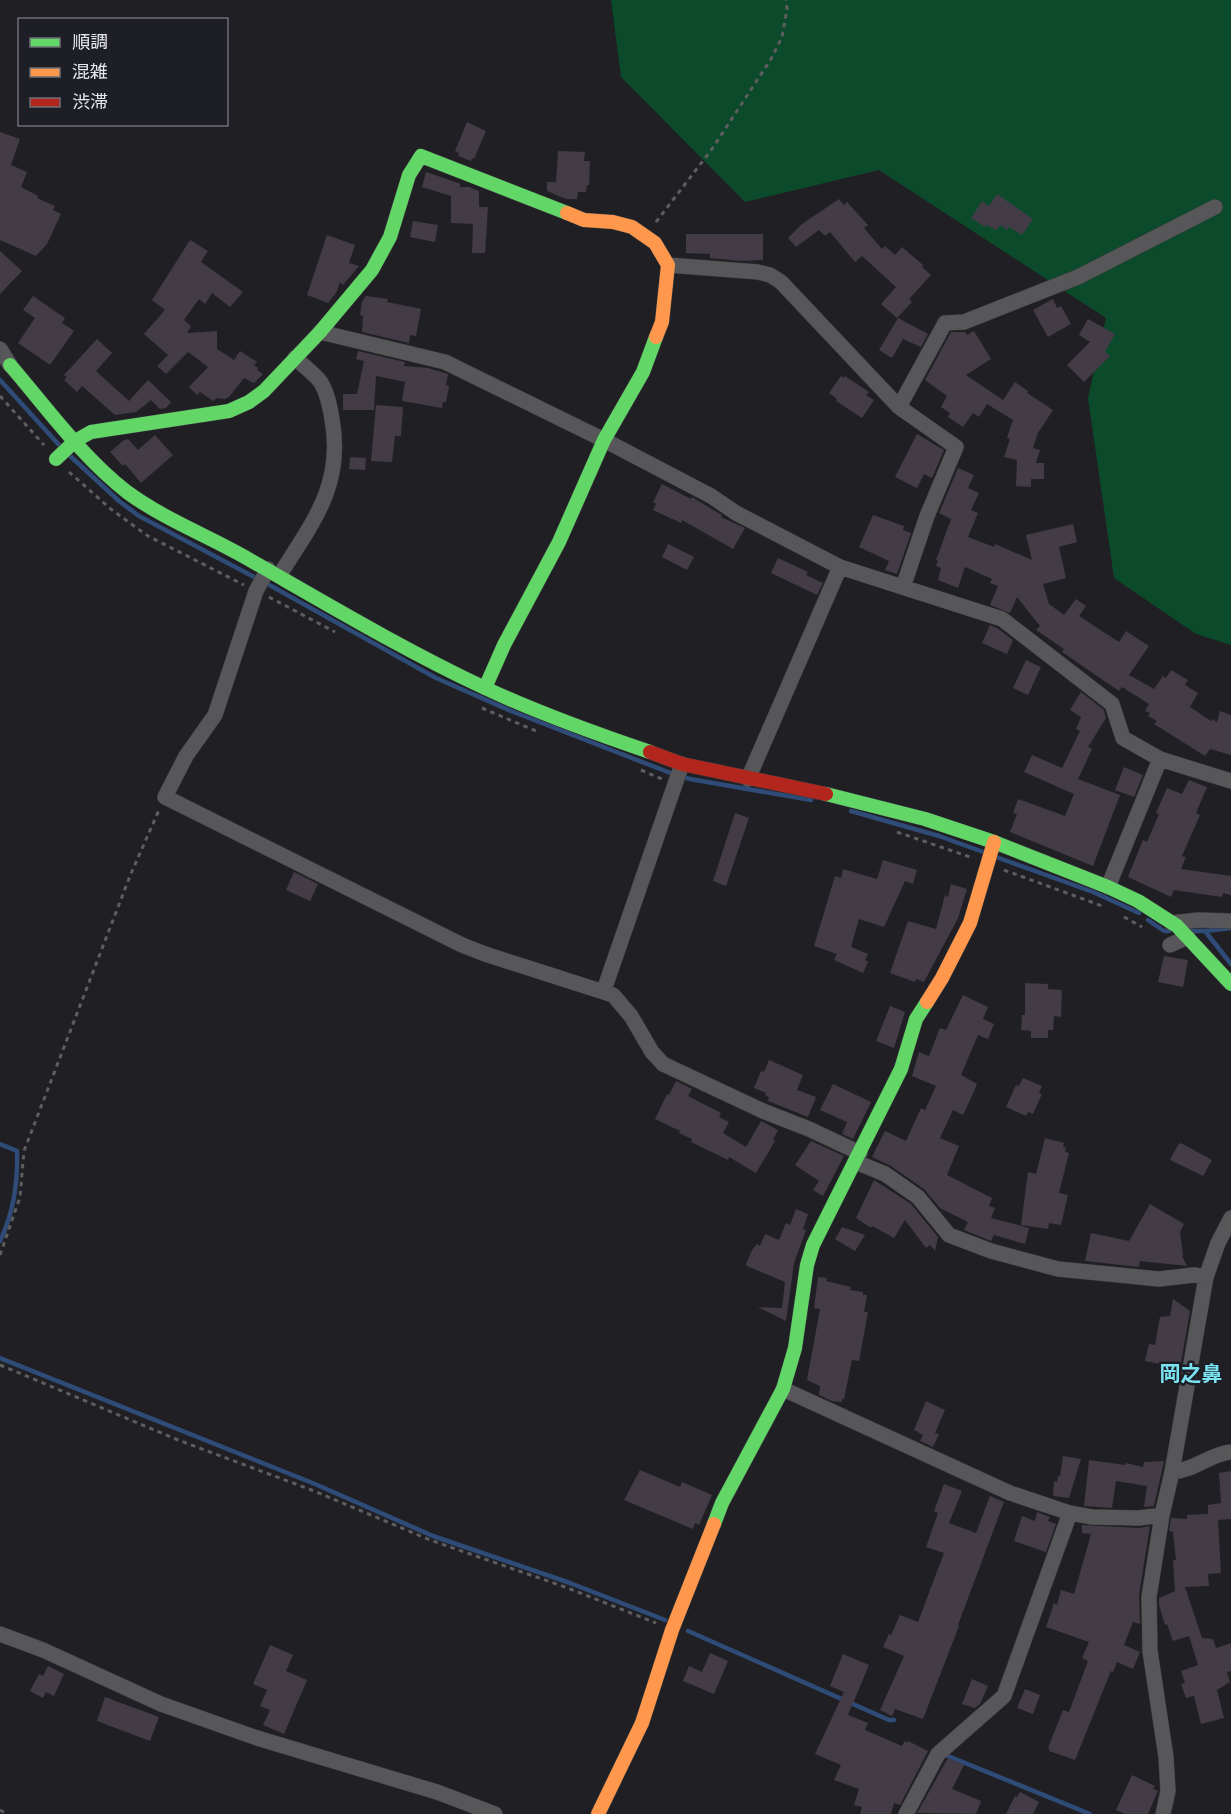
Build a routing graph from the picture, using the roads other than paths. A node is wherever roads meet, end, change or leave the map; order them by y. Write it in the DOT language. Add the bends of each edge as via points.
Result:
graph roads {
  1 [pos="1215,207"];
  2 [pos="668,265"];
  3 [pos="320,332"];
  4 [pos="0,349"];
  5 [pos="295,358"];
  6 [pos="5,362"];
  7 [pos="898,407"];
  8 [pos="604,440"];
  9 [pos="65,450"];
  10 [pos="840,567"];
  11 [pos="267,577"];
  12 [pos="903,586"];
  13 [pos="485,688"];
  14 [pos="1160,759"];
  15 [pos="680,771"];
  16 [pos="748,779"];
  17 [pos="1231,781"];
  18 [pos="991,850"];
  19 [pos="1108,887"];
  20 [pos="1231,921"];
  21 [pos="1181,930"];
  22 [pos="1170,945"];
  23 [pos="1231,984"];
  24 [pos="604,990"];
  25 [pos="858,1157"];
  26 [pos="1231,1218"];
  27 [pos="1206,1277"];
  28 [pos="783,1389"];
  29 [pos="1231,1452"];
  30 [pos="1172,1472"];
  31 [pos="1071,1513"];
  32 [pos="1162,1515"];
  33 [pos="0,1634"];
  34 [pos="495,1814"];
  35 [pos="598,1814"];
  36 [pos="906,1814"];
  37 [pos="1163,1814"];
  1 -- 7 [label="street" via="1078,277 973,319 945,323"];
  2 -- 3 [label="street" via="654,243 632,227 584,220 421,156 409,174 382,254"];
  2 -- 7 [label="street" via="758,272 781,282"];
  2 -- 8 [label="street" via="662,322 643,372"];
  3 -- 5 [label="street"];
  3 -- 8 [label="street" via="445,362"];
  4 -- 6 [label="street"];
  5 -- 9 [label="street" via="264,390 230,411 91,432"];
  5 -- 11 [label="street" via="320,381 330,404 335,459 321,510"];
  6 -- 9 [label="street"];
  7 -- 12 [label="street" via="956,447"];
  8 -- 10 [label="street"];
  8 -- 13 [label="street" via="559,542"];
  9 -- 11 [label="street" via="105,473 162,516"];
  10 -- 12 [label="street"];
  10 -- 16 [label="street"];
  11 -- 13 [label="street"];
  11 -- 24 [label="street" via="215,715 186,756 165,797 462,945"];
  12 -- 14 [label="street" via="1010,624 1112,704 1123,738"];
  13 -- 15 [label="street"];
  14 -- 17 [label="street"];
  14 -- 19 [label="street"];
  15 -- 16 [label="street"];
  15 -- 24 [label="street"];
  16 -- 18 [label="street" via="803,788 925,819"];
  18 -- 19 [label="street"];
  18 -- 25 [label="street" via="970,923 916,1019 901,1069"];
  19 -- 21 [label="street" via="1138,901"];
  20 -- 21 [label="street" via="1198,920"];
  21 -- 22 [label="street"];
  21 -- 23 [label="street"];
  24 -- 25 [label="street" via="620,1001 663,1064 809,1129"];
  25 -- 27 [label="street" via="918,1197 949,1236 991,1251 1058,1269 1159,1278"];
  25 -- 28 [label="street" via="813,1245 795,1348"];
  26 -- 27 [label="street"];
  27 -- 30 [label="street"];
  28 -- 31 [label="street" via="1010,1493"];
  28 -- 35 [label="street" via="722,1503 672,1630 642,1723"];
  29 -- 30 [label="street"];
  30 -- 32 [label="street"];
  31 -- 32 [label="street" via="1092,1517"];
  31 -- 36 [label="street" via="1004,1696 938,1754"];
  32 -- 37 [label="street" via="1148,1625 1166,1757 1168,1791"];
  33 -- 34 [label="street" via="182,1712"];
}
